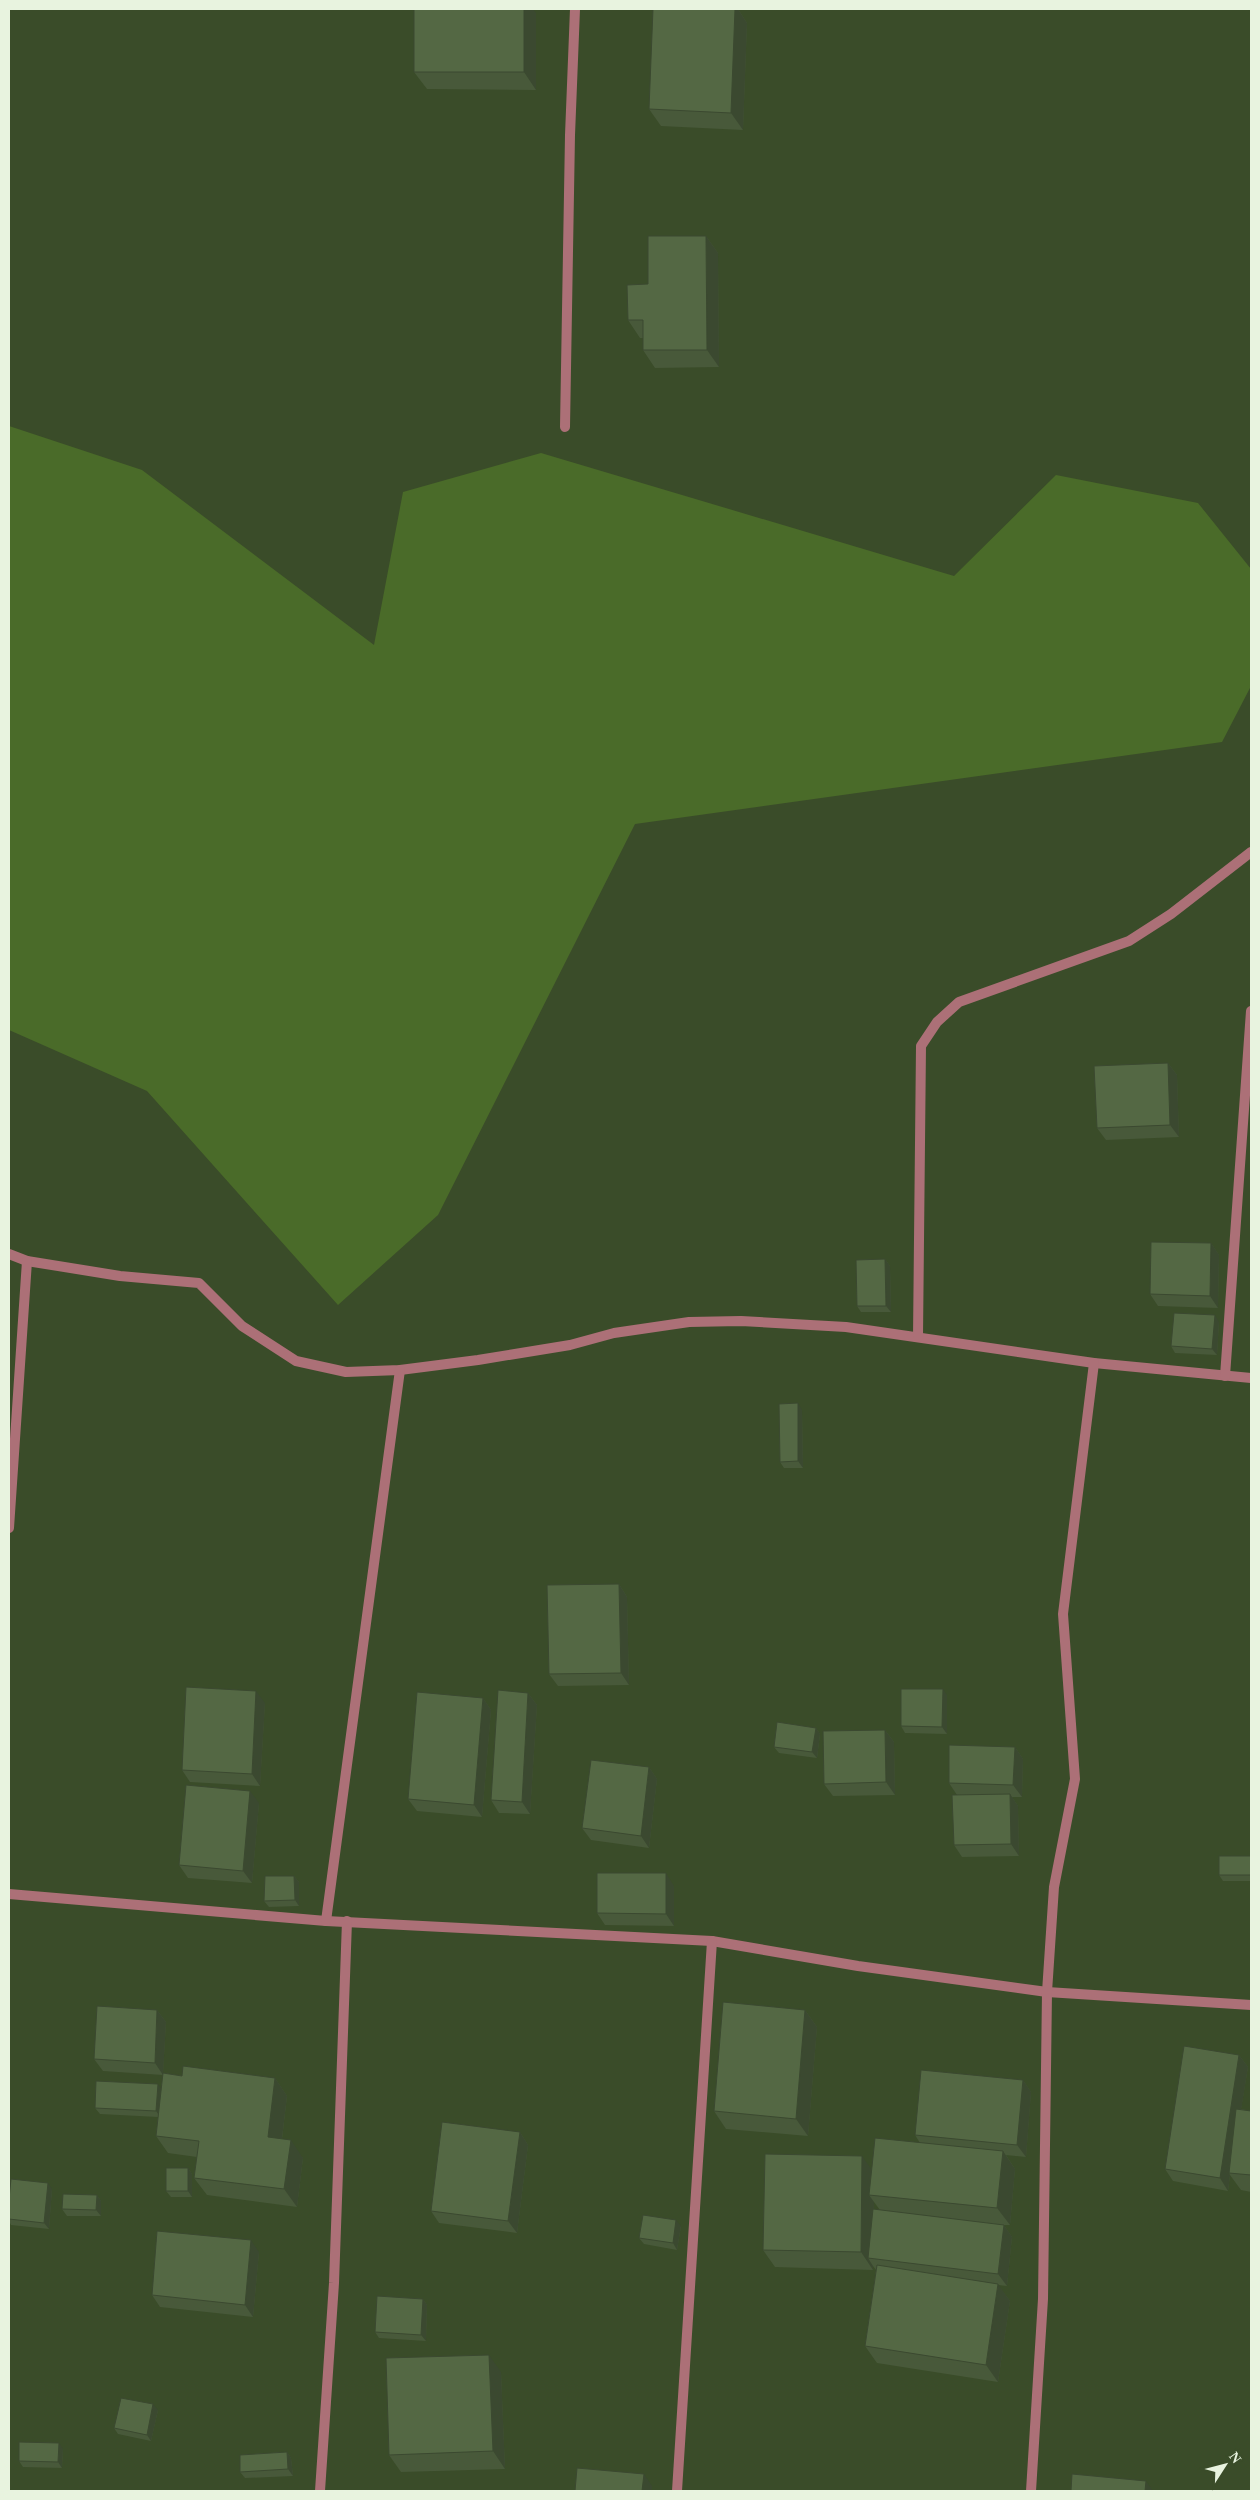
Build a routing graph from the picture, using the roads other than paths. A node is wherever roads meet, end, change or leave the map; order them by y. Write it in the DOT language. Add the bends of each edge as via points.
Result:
graph roads {
  1 [pos="575,9"];
  2 [pos="565,427"];
  3 [pos="1251,852"];
  4 [pos="1251,1012"];
  5 [pos="9,1254"];
  6 [pos="27,1261"];
  7 [pos="918,1337"];
  8 [pos="1094,1363"];
  9 [pos="400,1370"];
  10 [pos="1225,1376"];
  11 [pos="1251,1378"];
  12 [pos="9,1528"];
  13 [pos="9,1894"];
  14 [pos="326,1921"];
  15 [pos="347,1921"];
  16 [pos="712,1941"];
  17 [pos="1047,1992"];
  18 [pos="1251,2005"];
  19 [pos="320,2491"];
  20 [pos="677,2491"];
  21 [pos="1031,2491"];
  1 -- 2 [label="street"];
  3 -- 7 [label="street" via="1171,914 1129,941 959,1002 936,1022 921,1046"];
  4 -- 10 [label="street"];
  5 -- 6 [label="street"];
  6 -- 9 [label="street" via="120,1276 199,1283 242,1326 296,1361 346,1372"];
  6 -- 12 [label="street"];
  7 -- 8 [label="street"];
  7 -- 9 [label="street" via="846,1327 741,1321 689,1322 478,1360"];
  8 -- 10 [label="street"];
  8 -- 17 [label="street" via="1063,1614 1075,1779 1054,1887"];
  9 -- 14 [label="street"];
  10 -- 11 [label="street"];
  13 -- 14 [label="street"];
  14 -- 15 [label="street"];
  15 -- 16 [label="street"];
  15 -- 19 [label="street" via="334,2283"];
  16 -- 17 [label="street" via="858,1966"];
  16 -- 20 [label="street"];
  17 -- 18 [label="street"];
  17 -- 21 [label="street" via="1043,2299"];
}
